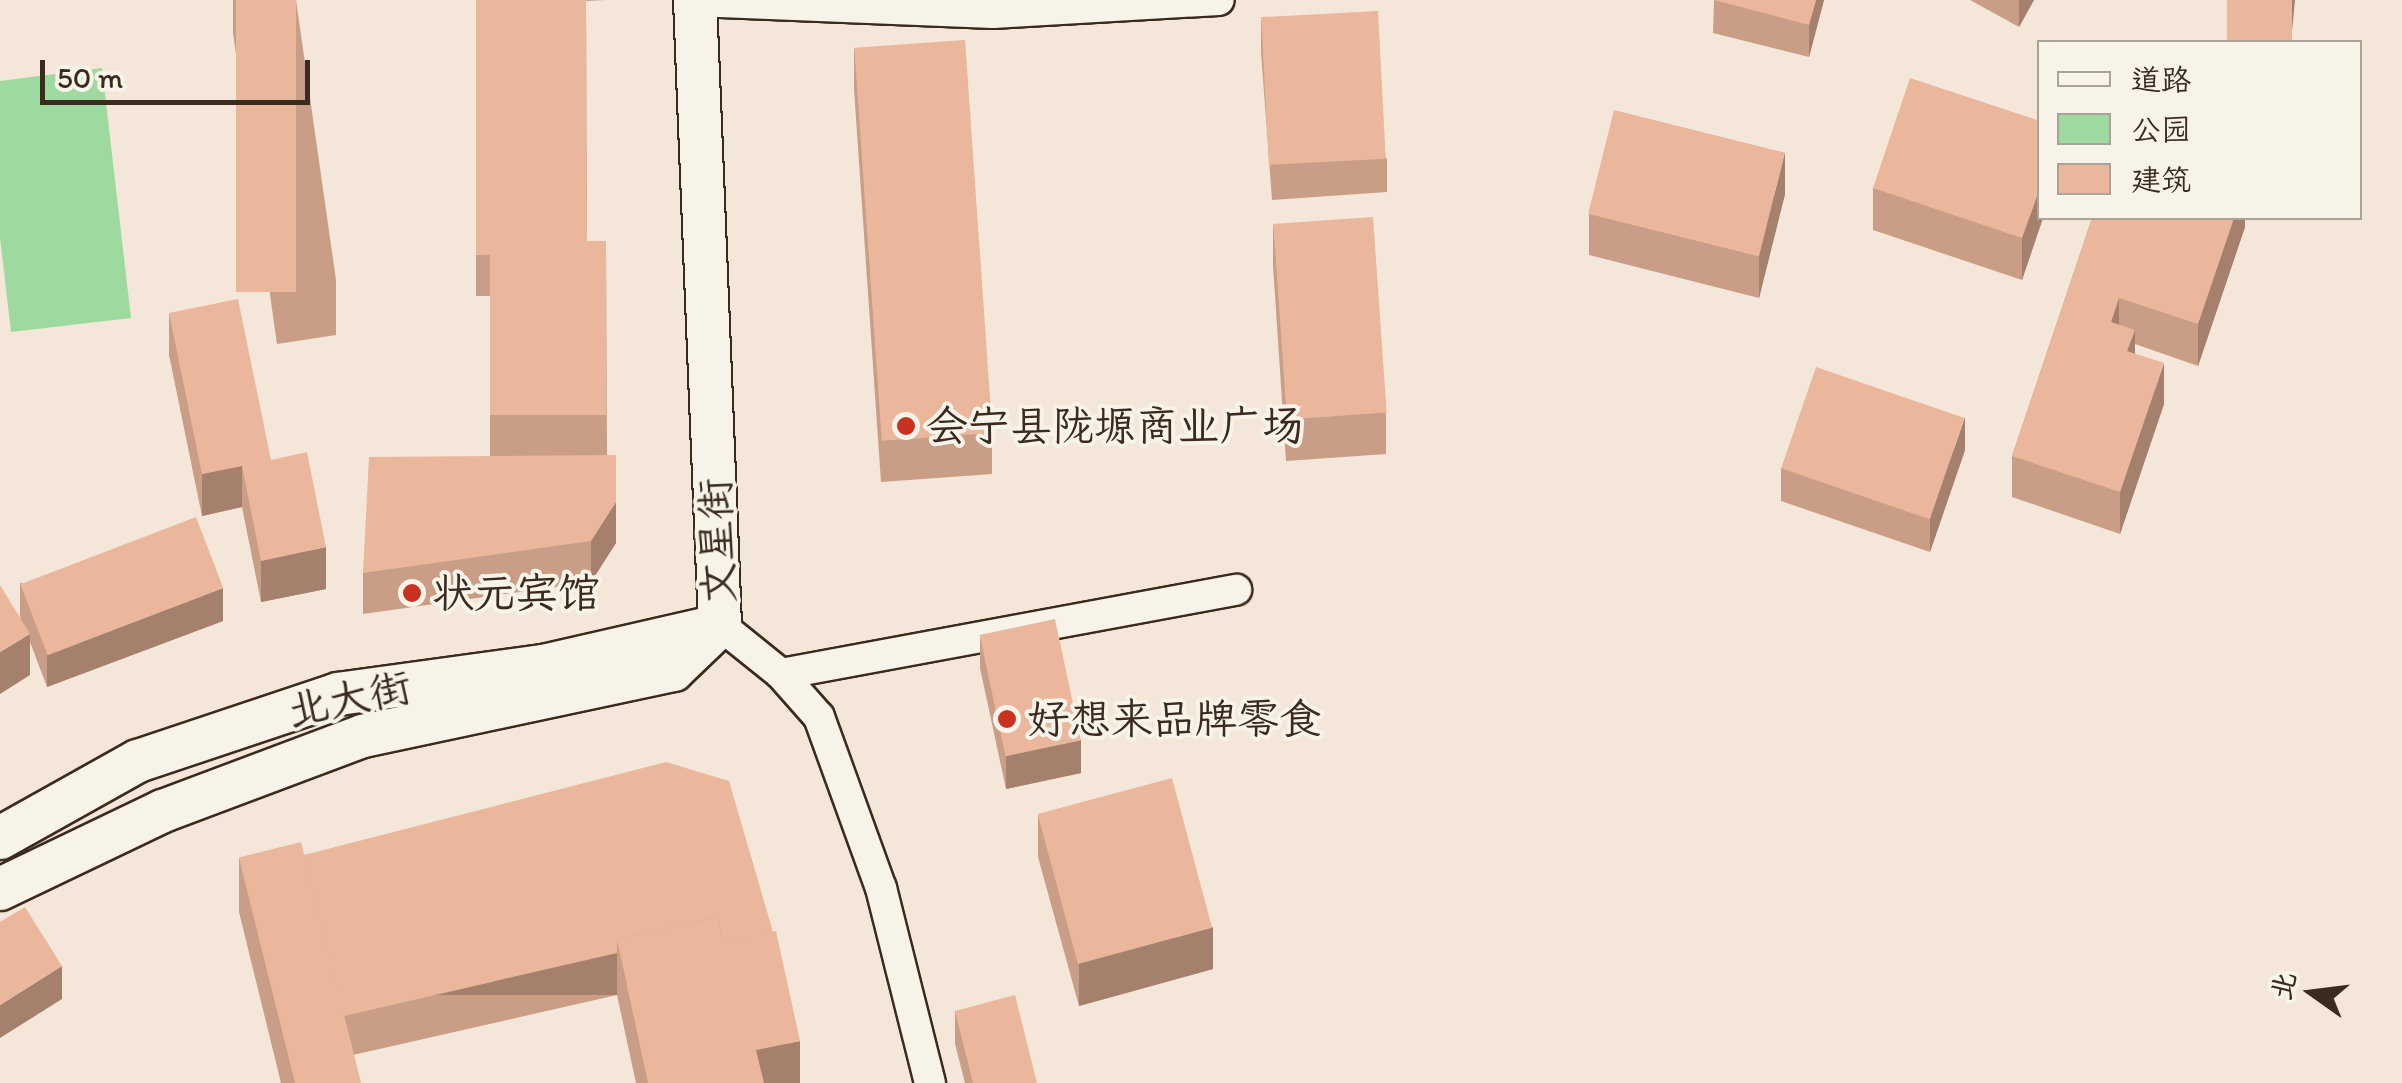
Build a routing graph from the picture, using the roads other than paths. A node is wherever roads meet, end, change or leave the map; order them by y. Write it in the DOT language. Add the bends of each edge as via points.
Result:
graph roads {
  1 [pos="695,0"];
  2 [pos="1219,0"];
  3 [pos="1236,590"];
  4 [pos="720,625"];
  5 [pos="781,674"];
  6 [pos="0,838"];
  7 [pos="0,889"];
  8 [pos="930,1083"];
  1 -- 2 [label="street" via="993,13"];
  1 -- 4 [label="main road, 文星街"];
  3 -- 5 [label="street"];
  4 -- 5 [label="street, 文星街"];
  4 -- 6 [label="main road, 北大街" via="544,666 338,694 138,761"];
  4 -- 7 [label="main road" via="673,670 362,736 163,810"];
  5 -- 8 [label="street, 文星街" via="819,717 880,888"];
}
